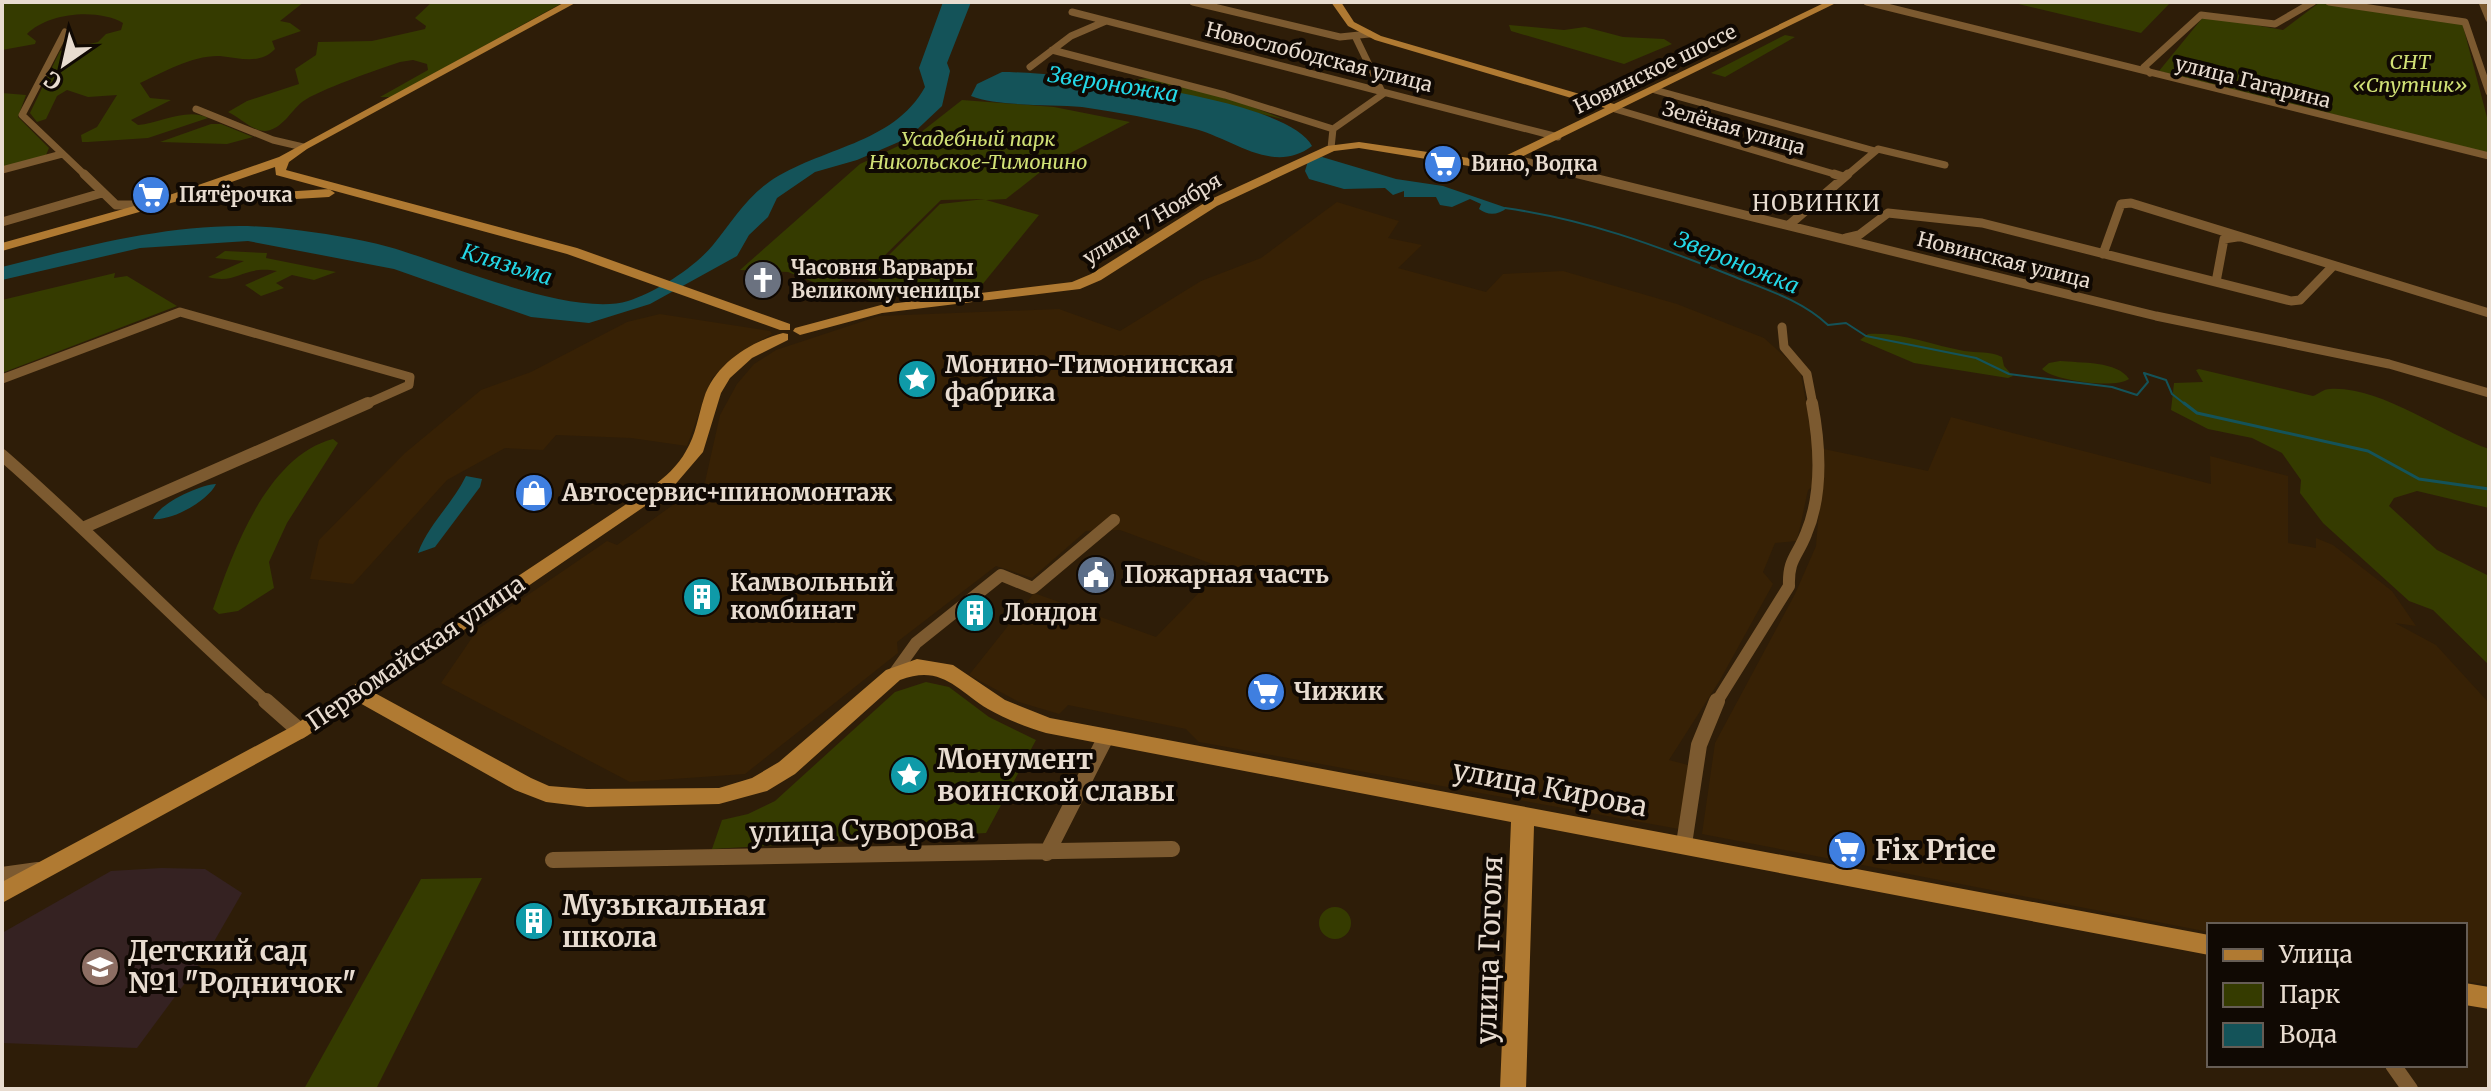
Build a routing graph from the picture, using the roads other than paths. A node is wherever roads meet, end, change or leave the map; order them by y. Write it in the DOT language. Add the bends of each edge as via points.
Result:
graph roads {
  1 [pos="572,2"];
  2 [pos="1193,2"];
  3 [pos="1336,2"];
  4 [pos="1833,2"];
  5 [pos="1867,2"];
  6 [pos="2313,2"];
  7 [pos="2329,2"];
  8 [pos="2482,2"];
  9 [pos="1072,12"];
  10 [pos="2488,15"];
  11 [pos="1106,21"];
  12 [pos="65,32"];
  13 [pos="1369,34"];
  14 [pos="1356,38"];
  15 [pos="1052,50"];
  16 [pos="2475,50"];
  17 [pos="2488,52"];
  18 [pos="1030,67"];
  19 [pos="2148,69"];
  20 [pos="1384,90"];
  21 [pos="1655,90"];
  22 [pos="2489,92"];
  23 [pos="196,109"];
  24 [pos="1616,109"];
  25 [pos="1333,129"];
  26 [pos="1558,137"];
  27 [pos="303,147"];
  28 [pos="1331,148"];
  29 [pos="1875,151"];
  30 [pos="62,154"];
  31 [pos="2489,156"];
  32 [pos="1512,158"];
  33 [pos="1945,165"];
  34 [pos="281,166"];
  35 [pos="2,170"];
  36 [pos="1843,177"];
  37 [pos="343,192"];
  38 [pos="102,193"];
  39 [pos="156,204"];
  40 [pos="2,222"];
  41 [pos="1789,225"];
  42 [pos="2240,237"];
  43 [pos="1863,240"];
  44 [pos="2,247"];
  45 [pos="2103,254"];
  46 [pos="2333,266"];
  47 [pos="2216,282"];
  48 [pos="2489,313"];
  49 [pos="815,326"];
  50 [pos="1782,327"];
  51 [pos="789,331"];
  52 [pos="763,345"];
  53 [pos="2,379"];
  54 [pos="2489,393"];
  55 [pos="2,455"];
  56 [pos="1114,520"];
  57 [pos="85,527"];
  58 [pos="893,675"];
  59 [pos="358,693"];
  60 [pos="300,731"];
  61 [pos="1106,737"];
  62 [pos="1523,814"];
  63 [pos="1684,844"];
  64 [pos="1172,849"];
  65 [pos="1047,853"];
  66 [pos="553,860"];
  67 [pos="46,870"];
  68 [pos="2,875"];
  69 [pos="2,893"];
  70 [pos="2207,945"];
  71 [pos="2467,994"];
  72 [pos="2489,998"];
  73 [pos="2394,1067"];
  74 [pos="1513,1089"];
  75 [pos="2410,1089"];
  1 -- 27 [label="main road"];
  2 -- 14 [label="street"];
  3 -- 13 [label="main road" via="1351,24"];
  4 -- 21 [label="main road, Новинское шоссе"];
  5 -- 19 [label="street, улица Гагарина"];
  6 -- 19 [label="street" via="2275,24 2201,15"];
  7 -- 16 [label="street" via="2460,21 2466,23"];
  8 -- 10 [label="street"];
  9 -- 11 [label="street, Новослободская улица"];
  11 -- 15 [label="street"];
  11 -- 20 [label="street, Новослободская улица"];
  12 -- 30 [label="street" via="22,115"];
  13 -- 14 [label="street"];
  13 -- 24 [label="main road"];
  14 -- 20 [label="street"];
  15 -- 18 [label="street"];
  15 -- 25 [label="street"];
  16 -- 17 [label="street"];
  16 -- 22 [label="street"];
  19 -- 31 [label="street, улица Гагарина"];
  20 -- 25 [label="street"];
  20 -- 26 [label="street, Новослободская улица"];
  21 -- 24 [label="main road, Новинское шоссе"];
  21 -- 29 [label="street"];
  23 -- 27 [label="street"];
  24 -- 26 [label="main road, Новинское шоссе"];
  24 -- 36 [label="street, Зелёная улица"];
  25 -- 28 [label="street"];
  26 -- 32 [label="main road, Новинское шоссе"];
  27 -- 34 [label="main road"];
  28 -- 32 [label="main road, Новинское шоссе" via="1359,145 1461,162"];
  28 -- 49 [label="main road, улица 7 Ноября" via="1190,216 1075,286 881,309"];
  29 -- 33 [label="street" via="1887,149"];
  29 -- 36 [label="street"];
  30 -- 35 [label="street"];
  30 -- 38 [label="street"];
  32 -- 41 [label="street, Новинская улица"];
  34 -- 37 [label="main road"];
  34 -- 39 [label="main road"];
  36 -- 41 [label="street"];
  37 -- 39 [label="main road"];
  37 -- 51 [label="main road" via="572,251"];
  38 -- 39 [label="street" via="121,206"];
  38 -- 40 [label="street"];
  39 -- 44 [label="main road"];
  41 -- 43 [label="street, Новинская улица"];
  42 -- 45 [label="street" via="2125,202"];
  42 -- 46 [label="street"];
  42 -- 47 [label="street" via="2224,239"];
  43 -- 45 [label="street" via="1883,215 1909,213 1972,221"];
  43 -- 54 [label="street, Новинская улица" via="2156,316 2389,364"];
  45 -- 47 [label="street"];
  46 -- 47 [label="street" via="2297,301"];
  46 -- 48 [label="street"];
  49 -- 51 [label="main road, улица 7 Ноября"];
  49 -- 52 [label="main road, Первомайская улица"];
  50 -- 63 [label="street" via="1784,347 1807,374 1818,435 1818,480 1807,533 1788,566 1789,586 1713,708 1699,745"];
  51 -- 52 [label="main road, Первомайская улица"];
  52 -- 59 [label="main road, Первомайская улица" via="719,381 700,446 675,477"];
  53 -- 57 [label="street" via="180,312 410,377 409,385"];
  55 -- 57 [label="street"];
  56 -- 58 [label="street" via="1033,588 1001,575 916,643"];
  57 -- 60 [label="street" via="196,639"];
  58 -- 59 [label="main road" via="787,768 739,793 681,799 546,794"];
  58 -- 61 [label="main road, улица Кирова" via="917,666 946,670 998,705 1046,725"];
  59 -- 60 [label="main road, Первомайская улица"];
  60 -- 67 [label="main road, Первомайская улица"];
  61 -- 62 [label="main road, улица Кирова"];
  61 -- 65 [label="street"];
  62 -- 63 [label="main road, улица Кирова"];
  62 -- 74 [label="main road, улица Гоголя"];
  63 -- 70 [label="main road, улица Кирова"];
  64 -- 65 [label="street, улица Суворова"];
  65 -- 66 [label="street, улица Суворова"];
  67 -- 68 [label="street"];
  67 -- 69 [label="main road, Первомайская улица"];
  71 -- 72 [label="main road"];
  73 -- 75 [label="street"];
}
